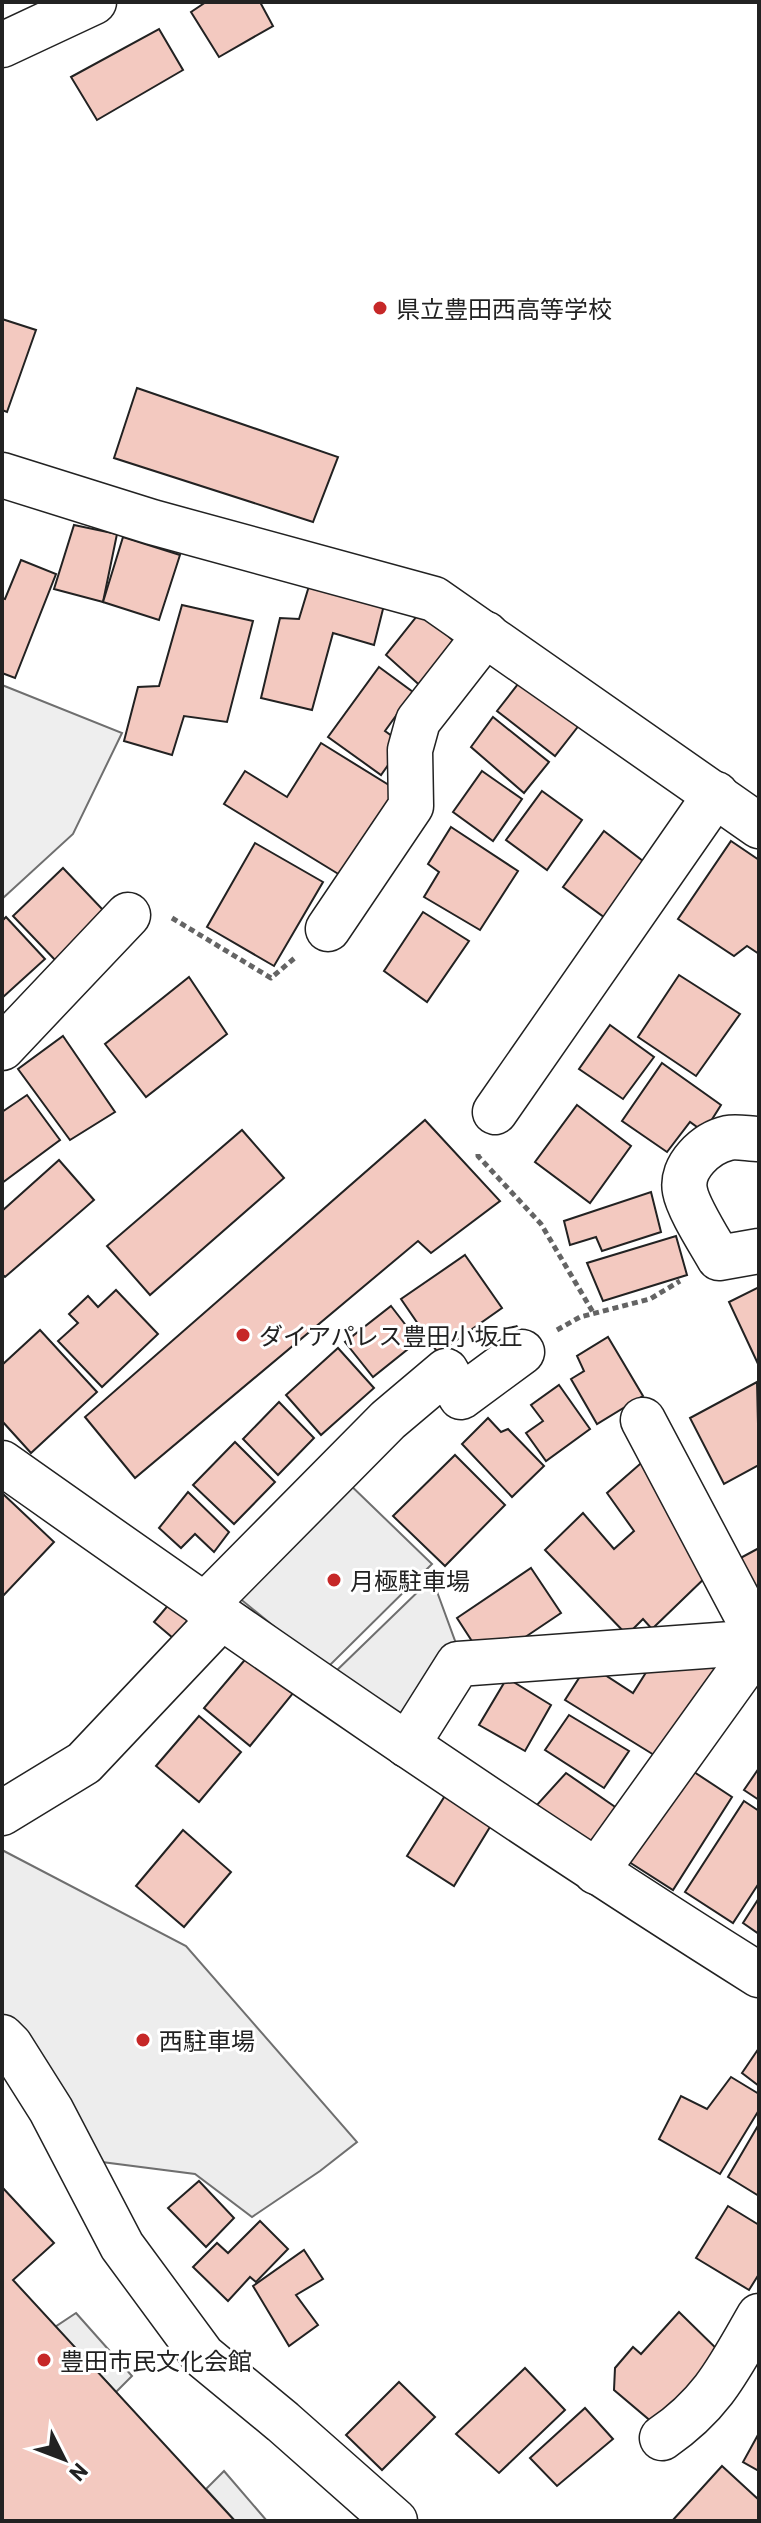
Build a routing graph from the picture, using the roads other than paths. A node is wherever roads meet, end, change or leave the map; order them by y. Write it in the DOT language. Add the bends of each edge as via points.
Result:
graph roads {
  1 [pos="94,2"];
  2 [pos="2,45"];
  3 [pos="2,475"];
  4 [pos="486,634"];
  5 [pos="716,794"];
  6 [pos="759,826"];
  7 [pos="128,915"];
  8 [pos="328,929"];
  9 [pos="2,1048"];
  10 [pos="495,1112"];
  11 [pos="759,1139"];
  12 [pos="739,1254"];
  13 [pos="522,1352"];
  14 [pos="643,1420"];
  15 [pos="2,1463"];
  16 [pos="212,1612"];
  17 [pos="759,1642"];
  18 [pos="407,1745"];
  19 [pos="2,1813"];
  20 [pos="596,1872"];
  21 [pos="759,1975"];
  22 [pos="2,2037"];
  23 [pos="759,2316"];
  24 [pos="662,2438"];
  25 [pos="395,2521"];
  1 -- 2 [label="street"];
  3 -- 4 [label="street" via="434,599"];
  4 -- 5 [label="street"];
  4 -- 8 [label="street" via="418,721 410,750 411,806"];
  5 -- 6 [label="street"];
  5 -- 10 [label="street"];
  7 -- 9 [label="street"];
  11 -- 12 [label="street" via="729,1137 708,1146 693,1160 685,1178 685,1192"];
  13 -- 16 [label="street" via="461,1397 446,1371 388,1420"];
  14 -- 17 [label="street"];
  15 -- 16 [label="street"];
  16 -- 18 [label="street"];
  16 -- 19 [label="street" via="84,1763"];
  17 -- 18 [label="street" via="458,1664"];
  17 -- 20 [label="street"];
  18 -- 20 [label="street"];
  20 -- 21 [label="street"];
  22 -- 25 [label="street" via="51,2110 122,2246 203,2356"];
  23 -- 24 [label="street" via="717,2389"];
}
